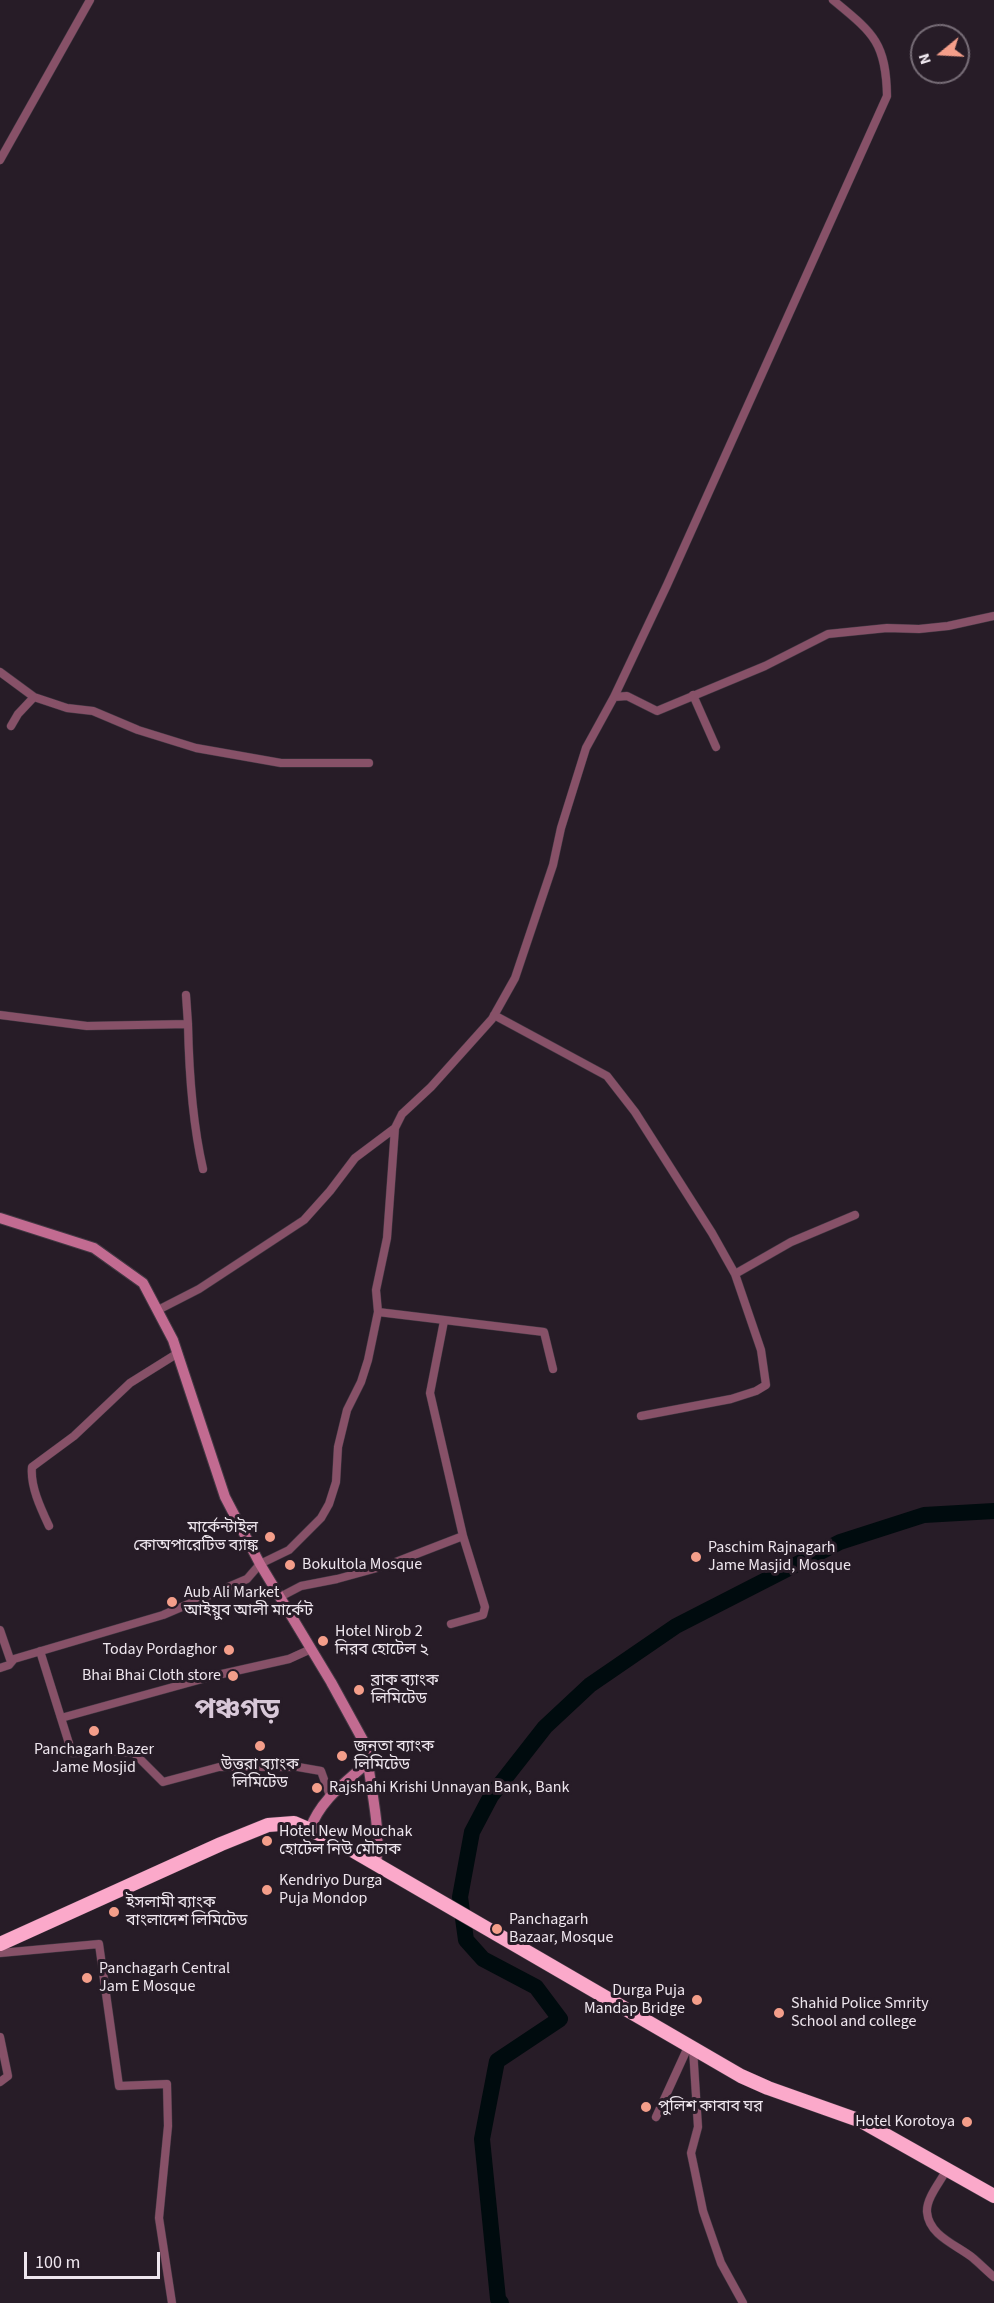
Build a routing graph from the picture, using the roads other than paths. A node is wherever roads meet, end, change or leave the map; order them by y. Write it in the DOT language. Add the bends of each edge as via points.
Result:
graph roads {
  1 [pos="90,0"];
  2 [pos="833,0"];
  3 [pos="0,160"];
  4 [pos="994,616"];
  5 [pos="0,672"];
  6 [pos="693,695"];
  7 [pos="34,697"];
  8 [pos="614,697"];
  9 [pos="11,726"];
  10 [pos="716,747"];
  11 [pos="369,763"];
  12 [pos="186,995"];
  13 [pos="0,1015"];
  14 [pos="494,1015"];
  15 [pos="188,1024"];
  16 [pos="395,1128"];
  17 [pos="203,1169"];
  18 [pos="855,1215"];
  19 [pos="0,1218"];
  20 [pos="735,1274"];
  21 [pos="158,1310"];
  22 [pos="378,1312"];
  23 [pos="444,1321"];
  24 [pos="178,1353"];
  25 [pos="553,1369"];
  26 [pos="641,1416"];
  27 [pos="49,1526"];
  28 [pos="463,1536"];
  29 [pos="260,1564"];
  30 [pos="280,1597"];
  31 [pos="451,1624"];
  32 [pos="0,1630"];
  33 [pos="311,1649"];
  34 [pos="40,1651"];
  35 [pos="11,1662"];
  36 [pos="0,1668"];
  37 [pos="61,1718"];
  38 [pos="368,1762"];
  39 [pos="330,1796"];
  40 [pos="310,1829"];
  41 [pos="376,1864"];
  42 [pos="0,1944"];
  43 [pos="0,1953"];
  44 [pos="0,2037"];
  45 [pos="691,2048"];
  46 [pos="0,2082"];
  47 [pos="656,2117"];
  48 [pos="947,2169"];
  49 [pos="994,2196"];
  50 [pos="994,2277"];
  51 [pos="172,2303"];
  52 [pos="743,2303"];
  1 -- 3 [label="street"];
  2 -- 8 [label="street" via="868,29 879,46 887,71 887,96"];
  4 -- 6 [label="street" via="948,626 828,634 765,666"];
  5 -- 7 [label="street"];
  6 -- 8 [label="street" via="657,711 627,696"];
  6 -- 10 [label="street"];
  7 -- 9 [label="street"];
  7 -- 11 [label="street" via="66,708 93,711 196,748 280,763"];
  8 -- 14 [label="street" via="586,748 536,919 515,978"];
  12 -- 15 [label="street"];
  13 -- 15 [label="street" via="87,1026"];
  14 -- 16 [label="street" via="402,1114"];
  14 -- 20 [label="street" via="607,1076 635,1112"];
  15 -- 17 [label="street" via="191,1101"];
  16 -- 21 [label="street" via="355,1158 304,1220 199,1289"];
  16 -- 22 [label="street" via="387,1238 376,1290"];
  18 -- 20 [label="street" via="814,1230"];
  19 -- 21 [label="street" via="94,1248 143,1283"];
  20 -- 26 [label="street" via="761,1350 766,1385 731,1399"];
  21 -- 24 [label="street"];
  22 -- 23 [label="street"];
  22 -- 29 [label="street" via="361,1383 347,1410 329,1504 321,1518 289,1550"];
  23 -- 25 [label="street" via="544,1332"];
  23 -- 28 [label="street" via="430,1393"];
  24 -- 27 [label="street" via="130,1383 74,1436 32,1467 31,1475"];
  24 -- 29 [label="street" via="225,1497"];
  28 -- 30 [label="street" via="388,1565 301,1586"];
  28 -- 31 [label="street" via="485,1607 483,1615"];
  29 -- 30 [label="street"];
  29 -- 34 [label="street" via="247,1579 163,1614"];
  30 -- 33 [label="street"];
  32 -- 35 [label="street"];
  33 -- 37 [label="street" via="289,1659"];
  33 -- 38 [label="street" via="365,1744"];
  34 -- 35 [label="street"];
  34 -- 37 [label="street"];
  35 -- 36 [label="street"];
  37 -- 39 [label="street" via="72,1754 134,1753 163,1782 219,1767 298,1767 321,1771"];
  38 -- 39 [label="street"];
  38 -- 41 [label="street" via="379,1845"];
  39 -- 40 [label="street" via="316,1812"];
  40 -- 41 [label="highway"];
  40 -- 42 [label="highway" via="294,1823 268,1825"];
  41 -- 45 [label="highway"];
  43 -- 51 [label="street" via="99,1944 119,2086 167,2084 168,2126 159,2218"];
  44 -- 46 [label="street" via="8,2076"];
  45 -- 47 [label="street"];
  45 -- 48 [label="highway" via="768,2088 861,2121"];
  45 -- 52 [label="street" via="698,2127 691,2153 694,2172 721,2263"];
  48 -- 49 [label="highway"];
  48 -- 50 [label="street" via="928,2204 930,2221 939,2235"];
}
